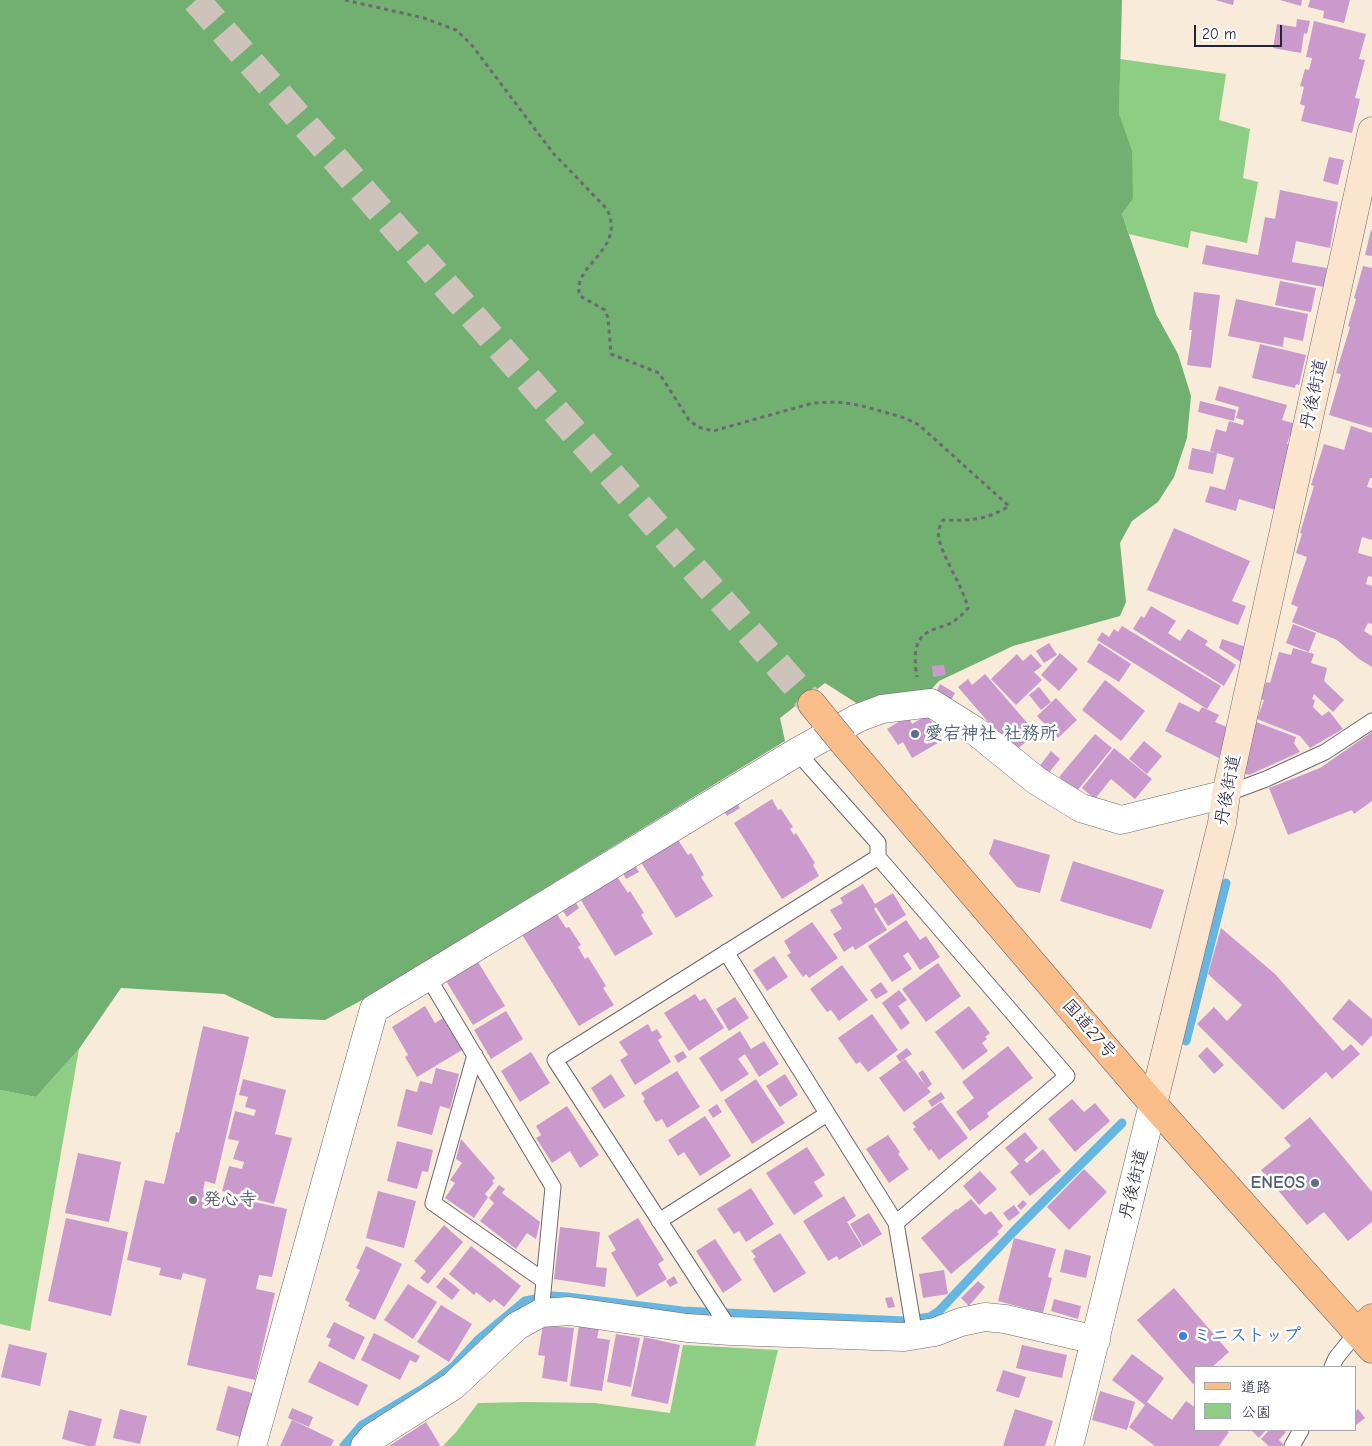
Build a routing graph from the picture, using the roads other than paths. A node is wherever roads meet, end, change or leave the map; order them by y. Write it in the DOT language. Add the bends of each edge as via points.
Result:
graph roads {
  1 [pos="1372,131"];
  2 [pos="818,712"];
  3 [pos="1372,721"];
  4 [pos="796,752"];
  5 [pos="1226,794"];
  6 [pos="878,857"];
  7 [pos="726,952"];
  8 [pos="428,977"];
  9 [pos="475,1055"];
  10 [pos="1153,1104"];
  11 [pos="827,1114"];
  12 [pos="659,1221"];
  13 [pos="896,1223"];
  14 [pos="542,1297"];
  15 [pos="723,1319"];
  16 [pos="913,1325"];
  17 [pos="1367,1333"];
  18 [pos="1096,1340"];
  19 [pos="1332,1366"];
  20 [pos="1300,1431"];
  21 [pos="252,1446"];
  22 [pos="365,1446"];
  23 [pos="1069,1446"];
  24 [pos="1292,1446"];
  1 -- 5 [label="street, 丹後街道"];
  2 -- 10 [label="highway, 国道27号, bridge"];
  3 -- 5 [label="lane" via="1325,752"];
  4 -- 5 [label="street" via="858,718 882,710 931,703 974,730 1037,781 1081,808 1121,820"];
  4 -- 6 [label="lane" via="878,843"];
  4 -- 8 [label="street"];
  5 -- 10 [label="street, 丹後街道" via="1222,823"];
  6 -- 7 [label="lane"];
  6 -- 13 [label="lane" via="1067,1076"];
  7 -- 11 [label="lane"];
  7 -- 12 [label="lane" via="555,1060"];
  8 -- 9 [label="lane"];
  8 -- 21 [label="street" via="374,1009"];
  9 -- 14 [label="lane" via="553,1187"];
  9 -- 14 [label="lane" via="433,1203"];
  10 -- 17 [label="highway, 国道27号"];
  10 -- 18 [label="street, 丹後街道"];
  11 -- 12 [label="lane"];
  11 -- 13 [label="lane"];
  12 -- 15 [label="lane"];
  13 -- 16 [label="lane"];
  14 -- 15 [label="street" via="569,1311 687,1328"];
  14 -- 22 [label="street" via="517,1326 454,1386 373,1437"];
  15 -- 16 [label="street" via="904,1337"];
  16 -- 18 [label="street" via="935,1332 986,1317"];
  17 -- 19 [label="lane" via="1336,1358"];
  18 -- 23 [label="street, 丹後街道"];
  20 -- 24 [label="lane"];
}
